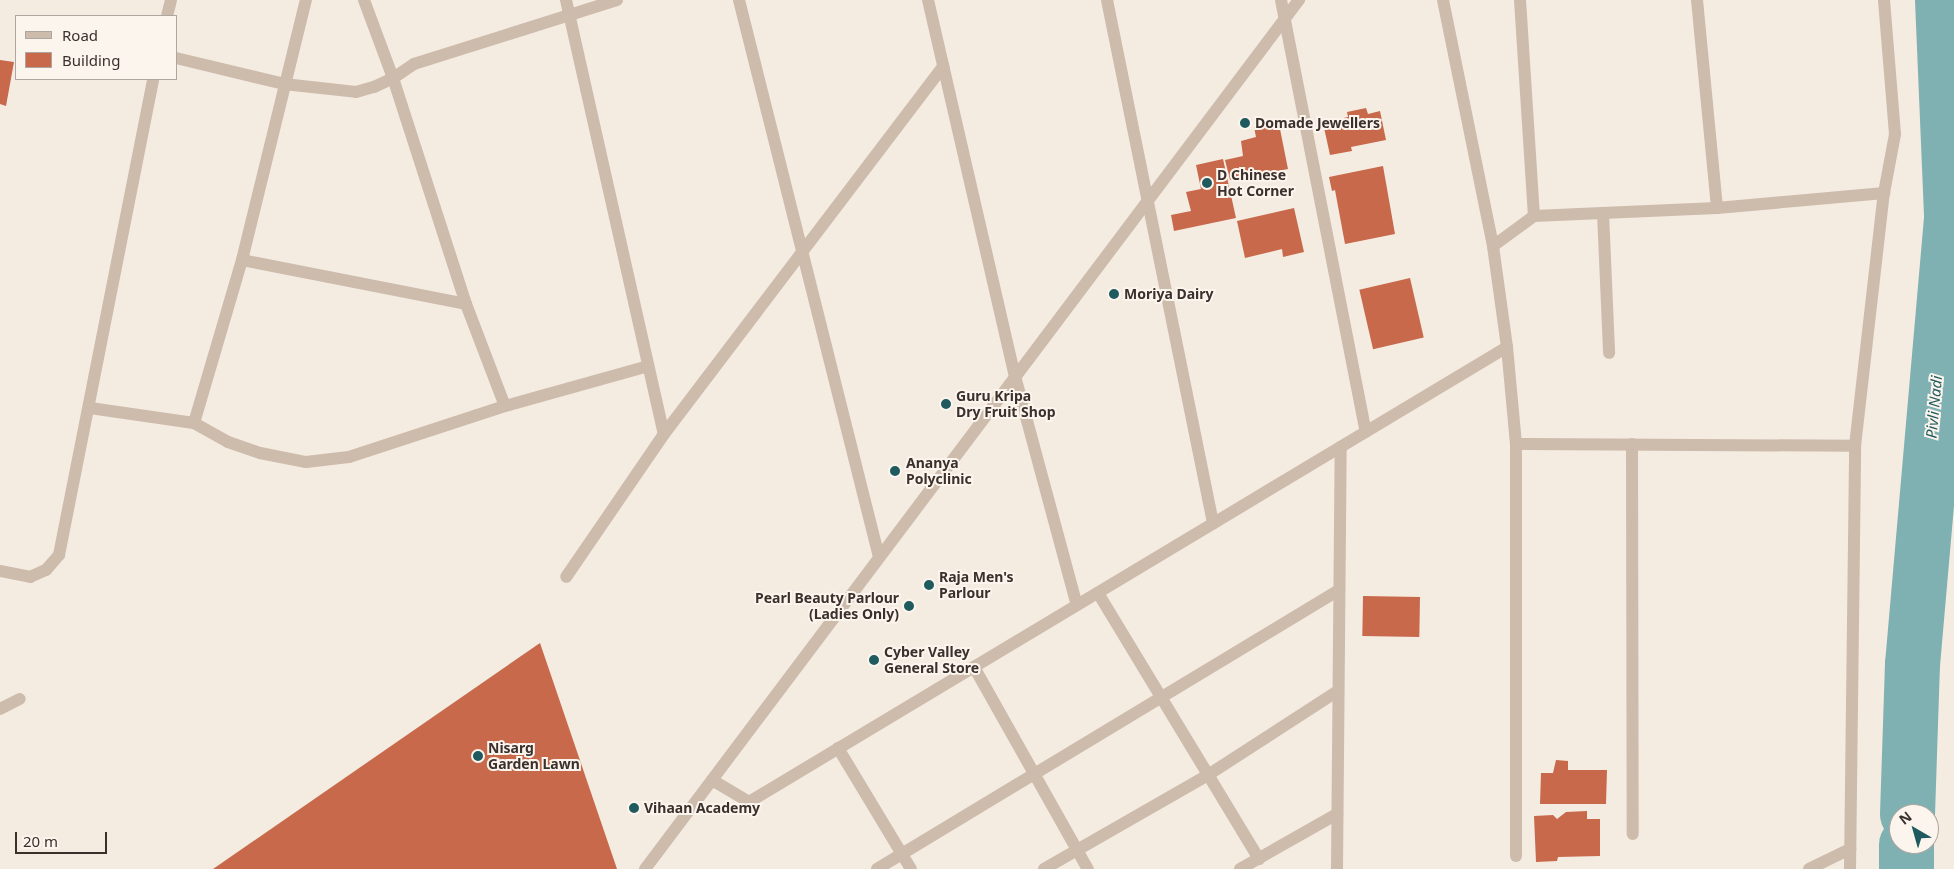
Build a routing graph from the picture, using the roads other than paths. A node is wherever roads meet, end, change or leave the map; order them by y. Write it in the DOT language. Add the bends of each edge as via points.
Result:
graph roads {
  1 [pos="171,0"];
  2 [pos="306,0"];
  3 [pos="364,0"];
  4 [pos="566,0"];
  5 [pos="617,0"];
  6 [pos="739,0"];
  7 [pos="928,0"];
  8 [pos="1107,0"];
  9 [pos="1281,0"];
  10 [pos="1300,0"];
  11 [pos="1443,0"];
  12 [pos="1520,0"];
  13 [pos="1697,0"];
  14 [pos="1884,0"];
  15 [pos="569,14"];
  16 [pos="167,15"];
  17 [pos="1285,17"];
  18 [pos="178,58"];
  19 [pos="944,66"];
  20 [pos="393,78"];
  21 [pos="153,80"];
  22 [pos="284,84"];
  23 [pos="1884,193"];
  24 [pos="1149,197"];
  25 [pos="1717,208"];
  26 [pos="1602,213"];
  27 [pos="1534,216"];
  28 [pos="1493,246"];
  29 [pos="803,252"];
  30 [pos="242,260"];
  31 [pos="466,304"];
  32 [pos="1507,347"];
  33 [pos="1609,353"];
  34 [pos="648,366"];
  35 [pos="1015,376"];
  36 [pos="504,406"];
  37 [pos="90,408"];
  38 [pos="194,423"];
  39 [pos="1366,432"];
  40 [pos="664,434"];
  41 [pos="1516,444"];
  42 [pos="1632,444"];
  43 [pos="1856,446"];
  44 [pos="1341,447"];
  45 [pos="1213,524"];
  46 [pos="879,556"];
  47 [pos="0,571"];
  48 [pos="566,577"];
  49 [pos="1339,590"];
  50 [pos="1098,593"];
  51 [pos="1077,605"];
  52 [pos="974,667"];
  53 [pos="1338,691"];
  54 [pos="20,699"];
  55 [pos="1162,700"];
  56 [pos="0,709"];
  57 [pos="838,748"];
  58 [pos="1035,774"];
  59 [pos="1208,775"];
  60 [pos="712,780"];
  61 [pos="1337,814"];
  62 [pos="1634,834"];
  63 [pos="1077,849"];
  64 [pos="1850,849"];
  65 [pos="903,855"];
  66 [pos="1516,856"];
  67 [pos="1258,859"];
  68 [pos="645,869"];
  69 [pos="877,869"];
  70 [pos="911,869"];
  71 [pos="1044,869"];
  72 [pos="1088,869"];
  73 [pos="1240,869"];
  74 [pos="1337,869"];
  75 [pos="1809,869"];
  76 [pos="1850,869"];
  1 -- 16 [label="street"];
  2 -- 22 [label="street"];
  3 -- 20 [label="street"];
  4 -- 15 [label="street"];
  5 -- 15 [label="street"];
  6 -- 29 [label="street"];
  7 -- 19 [label="street"];
  8 -- 24 [label="street"];
  9 -- 17 [label="street"];
  10 -- 17 [label="street"];
  11 -- 28 [label="street"];
  12 -- 27 [label="street"];
  13 -- 25 [label="street"];
  14 -- 23 [label="street" via="1895,134"];
  15 -- 20 [label="street" via="414,64"];
  15 -- 34 [label="street"];
  17 -- 24 [label="street"];
  17 -- 39 [label="street"];
  18 -- 22 [label="street"];
  19 -- 29 [label="street"];
  19 -- 35 [label="street"];
  20 -- 22 [label="street" via="356,92"];
  20 -- 31 [label="street"];
  21 -- 37 [label="street"];
  22 -- 30 [label="street"];
  23 -- 25 [label="street"];
  23 -- 43 [label="street"];
  24 -- 35 [label="street"];
  24 -- 45 [label="street"];
  25 -- 26 [label="street"];
  26 -- 27 [label="street"];
  26 -- 33 [label="street"];
  27 -- 28 [label="street"];
  28 -- 32 [label="street"];
  29 -- 40 [label="street"];
  29 -- 46 [label="street"];
  30 -- 31 [label="street"];
  30 -- 38 [label="street"];
  31 -- 36 [label="street"];
  32 -- 39 [label="street"];
  32 -- 41 [label="street"];
  34 -- 36 [label="street"];
  34 -- 40 [label="street"];
  35 -- 46 [label="street"];
  35 -- 51 [label="street"];
  36 -- 38 [label="street" via="349,457 306,462 260,454 228,442"];
  37 -- 38 [label="street"];
  37 -- 47 [label="street" via="59,555 46,570 30,578"];
  39 -- 44 [label="street"];
  40 -- 48 [label="street"];
  41 -- 42 [label="street"];
  41 -- 66 [label="street"];
  42 -- 43 [label="street"];
  42 -- 62 [label="street"];
  43 -- 64 [label="street"];
  44 -- 45 [label="street"];
  44 -- 49 [label="street"];
  45 -- 50 [label="street"];
  46 -- 60 [label="street"];
  49 -- 53 [label="street"];
  49 -- 55 [label="street"];
  50 -- 51 [label="street"];
  50 -- 55 [label="street"];
  51 -- 52 [label="street"];
  52 -- 57 [label="street"];
  52 -- 58 [label="street"];
  53 -- 59 [label="street"];
  53 -- 61 [label="street"];
  54 -- 56 [label="street"];
  55 -- 58 [label="street"];
  55 -- 59 [label="street"];
  57 -- 60 [label="street" via="749,802"];
  57 -- 65 [label="street"];
  58 -- 63 [label="street"];
  58 -- 65 [label="street"];
  59 -- 63 [label="street"];
  59 -- 67 [label="street"];
  60 -- 68 [label="street"];
  61 -- 67 [label="street"];
  61 -- 74 [label="street"];
  63 -- 71 [label="street"];
  63 -- 72 [label="street"];
  64 -- 75 [label="street"];
  64 -- 76 [label="street"];
  65 -- 69 [label="street"];
  65 -- 70 [label="street"];
  67 -- 73 [label="street"];
}
